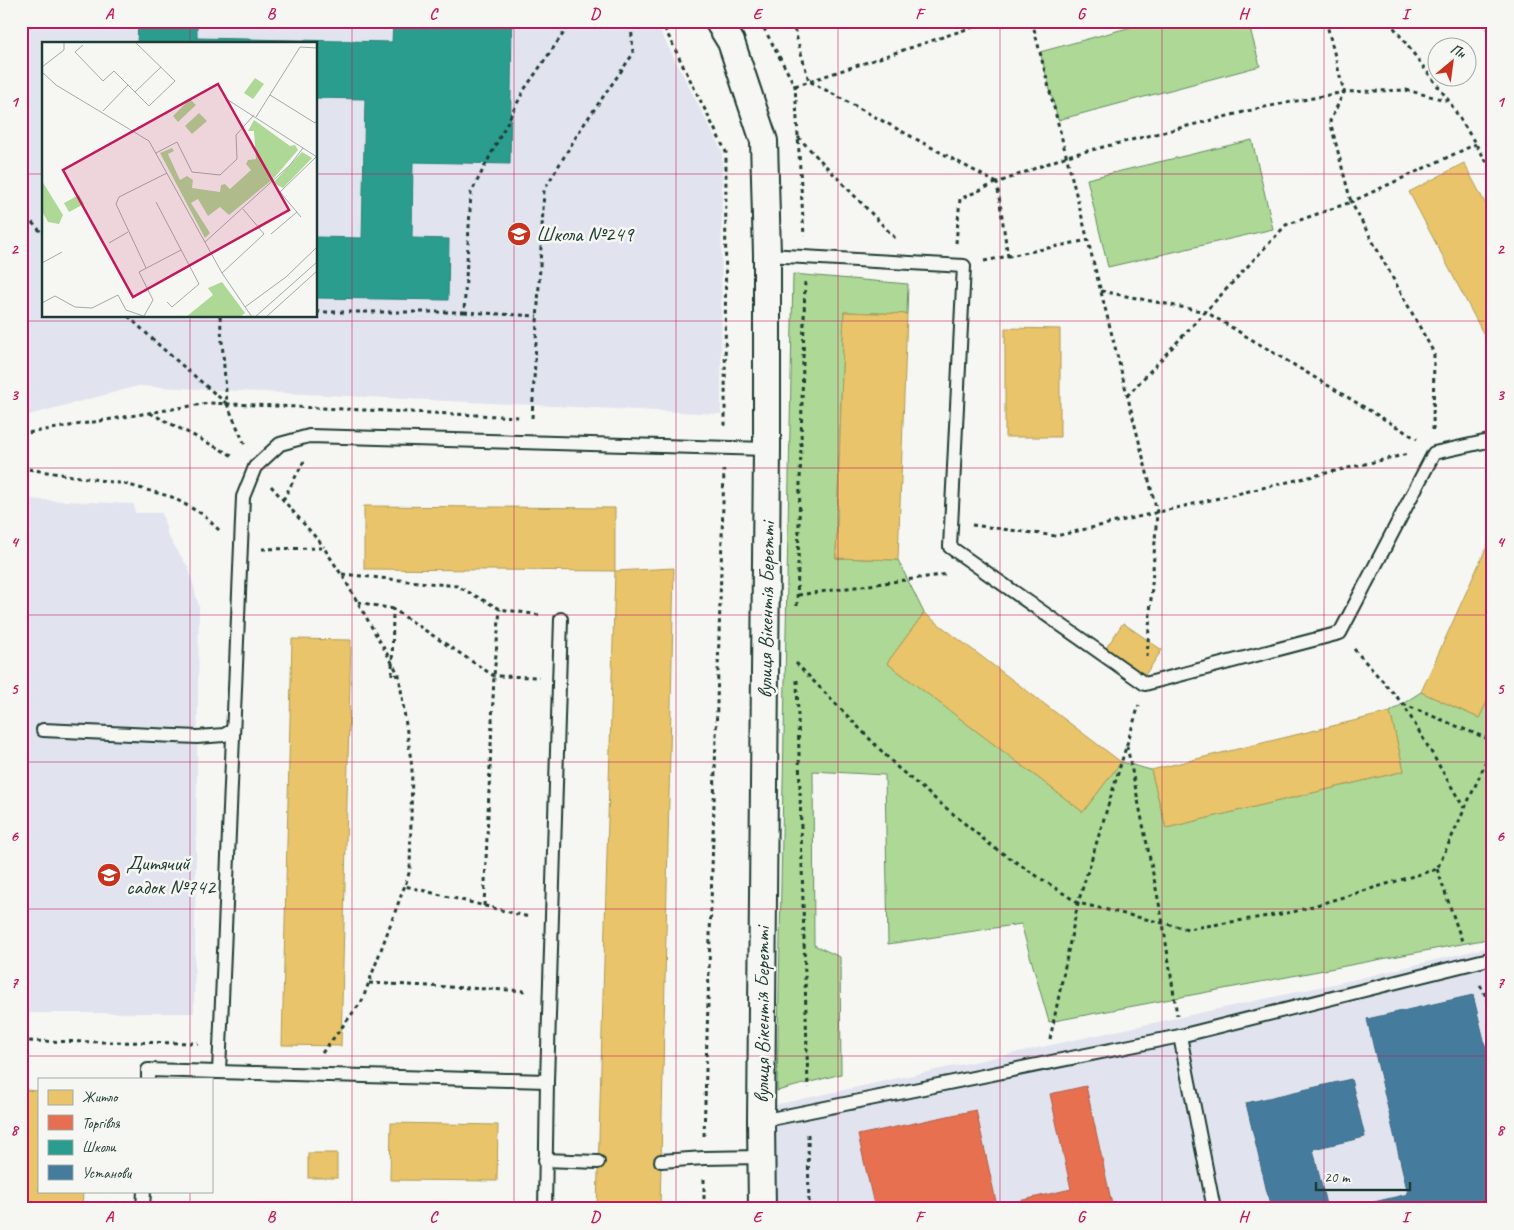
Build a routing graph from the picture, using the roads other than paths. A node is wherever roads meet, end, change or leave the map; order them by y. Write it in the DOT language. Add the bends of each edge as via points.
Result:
graph roads {
  1 [pos="718,21"];
  2 [pos="768,255"];
  3 [pos="1493,440"];
  4 [pos="767,449"];
  5 [pos="561,619"];
  6 [pos="43,730"];
  7 [pos="233,730"];
  8 [pos="1493,958"];
  9 [pos="1180,1036"];
  10 [pos="219,1072"];
  11 [pos="148,1078"];
  12 [pos="547,1082"];
  13 [pos="761,1121"];
  14 [pos="761,1158"];
  15 [pos="545,1160"];
  16 [pos="661,1161"];
  17 [pos="598,1162"];
  18 [pos="144,1192"];
  19 [pos="143,1209"];
  20 [pos="545,1209"];
  21 [pos="762,1209"];
  22 [pos="1214,1209"];
  1 -- 2 [label="street, вулиця Вікентія Беретті" via="731,42 764,141"];
  2 -- 3 [label="lane" via="959,265 950,546 1145,684 1340,633 1434,453"];
  2 -- 4 [label="street, вулиця Вікентія Беретті"];
  4 -- 7 [label="lane" via="316,436 280,444 255,467 243,497"];
  4 -- 13 [label="street, вулиця Вікентія Беретті"];
  5 -- 12 [label="lane"];
  6 -- 7 [label="lane" via="197,737 224,735"];
  7 -- 10 [label="lane"];
  8 -- 9 [label="lane"];
  9 -- 13 [label="lane"];
  9 -- 22 [label="lane"];
  10 -- 11 [label="lane" via="148,1070"];
  10 -- 12 [label="lane"];
  12 -- 15 [label="lane"];
  13 -- 14 [label="street, вулиця Вікентія Беретті"];
  14 -- 16 [label="lane"];
  14 -- 21 [label="street, вулиця Вікентія Беретті"];
  15 -- 17 [label="lane"];
  15 -- 20 [label="lane"];
  18 -- 19 [label="lane"];
}
